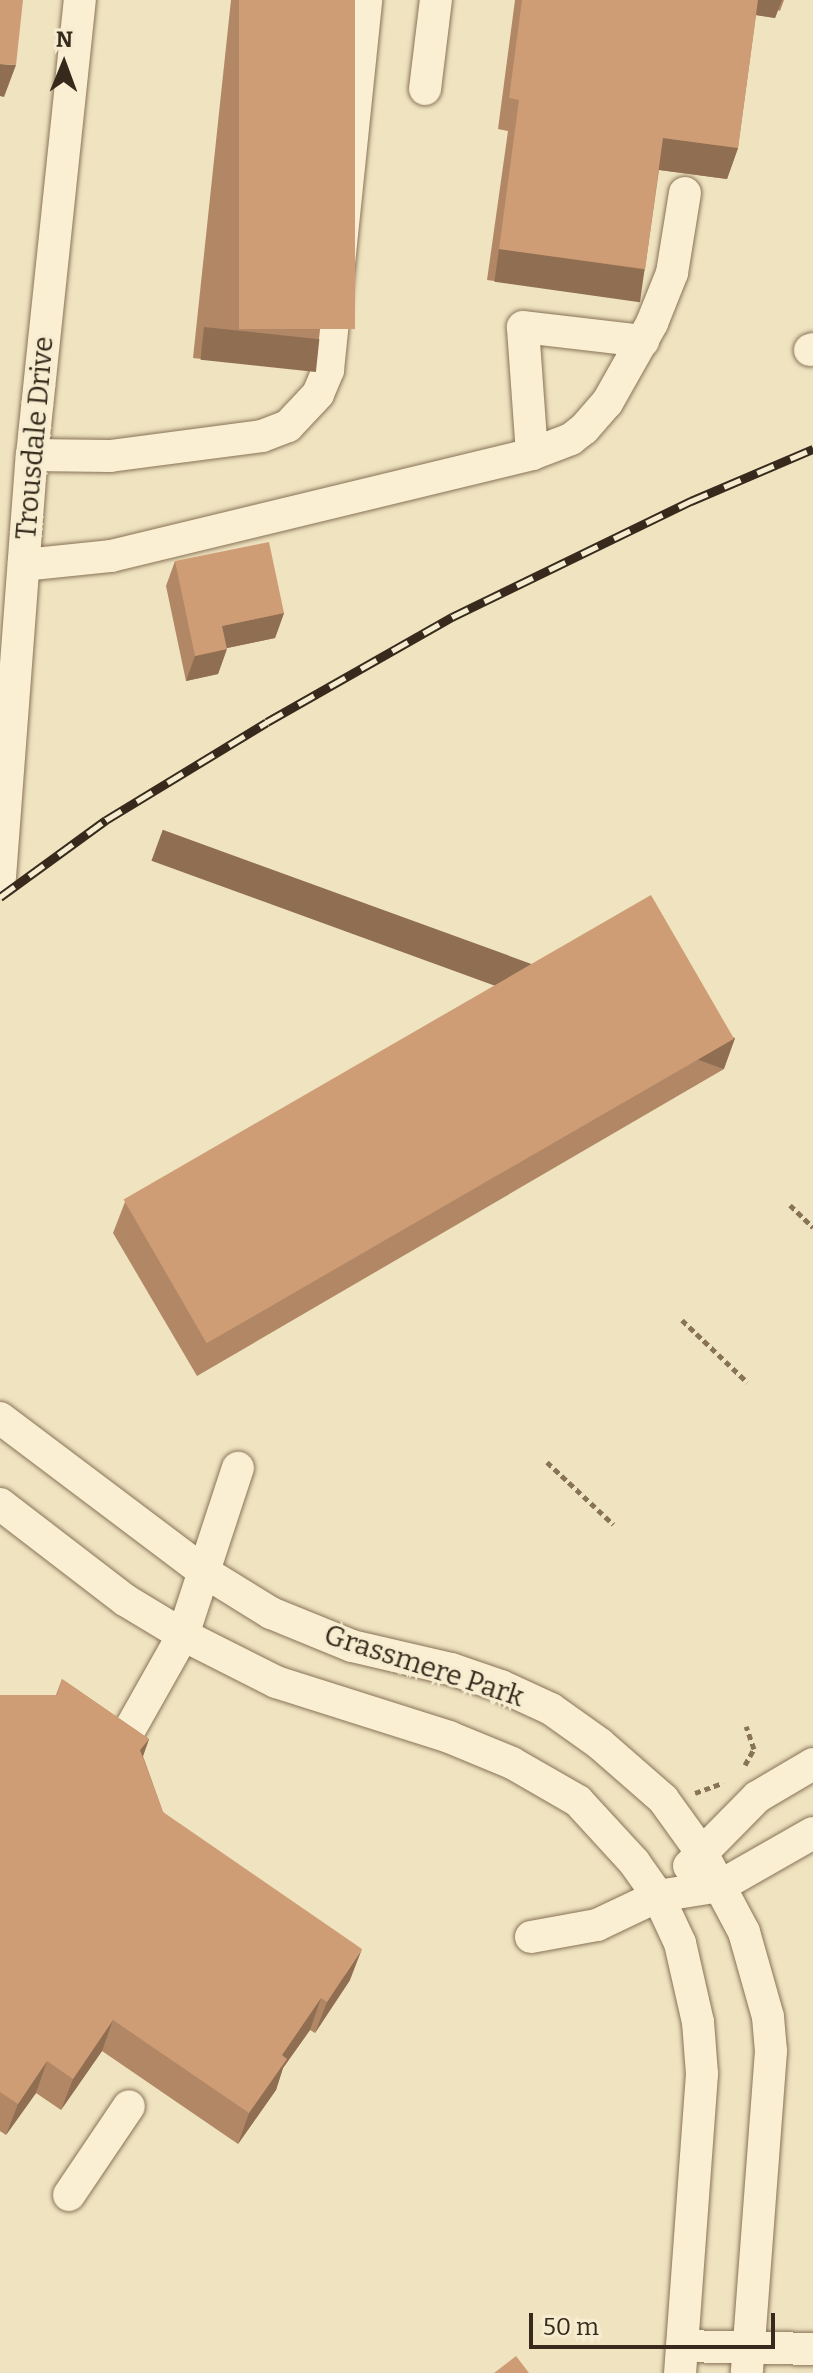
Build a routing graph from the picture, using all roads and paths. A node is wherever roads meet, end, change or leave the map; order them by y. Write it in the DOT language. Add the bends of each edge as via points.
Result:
graph roads {
  1 [pos="80,0"];
  2 [pos="366,0"];
  3 [pos="436,0"];
  4 [pos="425,89"];
  5 [pos="685,193"];
  6 [pos="643,341"];
  7 [pos="532,454"];
  8 [pos="32,455"];
  9 [pos="24,565"];
  10 [pos="7,690"];
  11 [pos="2,820"];
  12 [pos="0,877"];
  13 [pos="790,1205"];
  14 [pos="813,1227"];
  15 [pos="682,1320"];
  16 [pos="747,1382"];
  17 [pos="0,1418"];
  18 [pos="547,1462"];
  19 [pos="238,1468"];
  20 [pos="0,1504"];
  21 [pos="613,1524"];
  22 [pos="203,1571"];
  23 [pos="183,1635"];
  24 [pos="746,1726"];
  25 [pos="130,1729"];
  26 [pos="813,1764"];
  27 [pos="743,1768"];
  28 [pos="737,1777"];
  29 [pos="687,1782"];
  30 [pos="813,1833"];
  31 [pos="702,1853"];
  32 [pos="720,1886"];
  33 [pos="658,1896"];
  34 [pos="531,1937"];
  35 [pos="129,2106"];
  36 [pos="69,2195"];
  37 [pos="813,2349"];
  38 [pos="681,2359"];
  39 [pos="748,2361"];
  1 -- 8 [label="street, Trousdale Drive"];
  2 -- 8 [label="street" via="328,370 318,394 288,426 262,436 110,456"];
  3 -- 4 [label="street"];
  5 -- 6 [label="street" via="672,273"];
  6 -- 7 [label="street" via="619,385 584,429"];
  6 -- 7 [label="street" via="523,327"];
  7 -- 9 [label="street" via="111,556"];
  8 -- 9 [label="street, Trousdale Drive"];
  9 -- 10 [label="street, Trousdale Drive"];
  10 -- 11 [label="street, Trousdale Drive"];
  11 -- 12 [label="street, Trousdale Drive"];
  13 -- 14 [label="path"];
  15 -- 16 [label="path"];
  17 -- 22 [label="street, Grassmere Park"];
  18 -- 21 [label="path"];
  19 -- 22 [label="street"];
  20 -- 23 [label="street" via="125,1600"];
  22 -- 23 [label="street"];
  22 -- 31 [label="street, Grassmere Park" via="271,1613 352,1646 463,1673 551,1709 663,1799"];
  23 -- 25 [label="street"];
  23 -- 33 [label="street" via="276,1682 449,1737 512,1763 578,1801"];
  24 -- 27 [label="path" via="754,1749"];
  26 -- 31 [label="street" via="757,1797"];
  28 -- 29 [label="path" via="690,1794"];
  30 -- 32 [label="street"];
  31 -- 32 [label="street, Grassmere Park"];
  31 -- 33 [label="street"];
  32 -- 33 [label="street"];
  32 -- 39 [label="street, Grassmere Park" via="744,1932 768,2017 771,2051"];
  33 -- 34 [label="street" via="597,1925"];
  33 -- 38 [label="street" via="680,1943 698,2022 702,2074"];
  35 -- 36 [label="street"];
  37 -- 39 [label="street"];
  38 -- 39 [label="street"];
}
